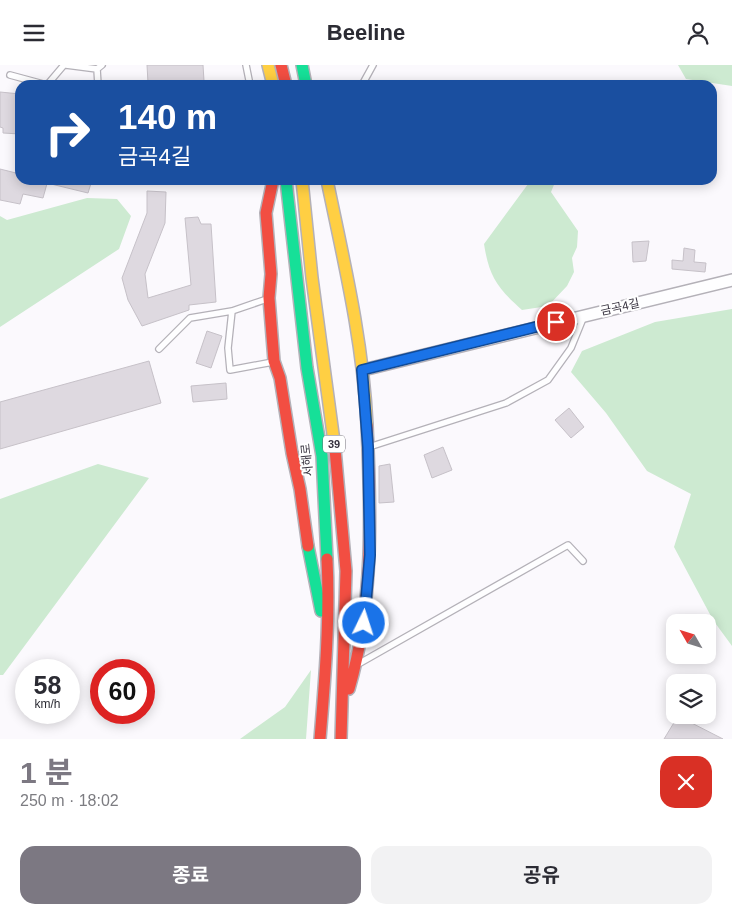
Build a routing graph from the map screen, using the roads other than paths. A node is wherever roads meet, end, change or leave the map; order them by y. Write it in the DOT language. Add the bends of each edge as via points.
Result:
graph roads {
  1 [pos="65,65"];
  2 [pos="102,65"];
  3 [pos="246,65"];
  4 [pos="268,65"];
  5 [pos="281,65"];
  6 [pos="302,65"];
  7 [pos="373,65"];
  8 [pos="96,69"];
  9 [pos="10,75"];
  10 [pos="29,80"];
  11 [pos="52,80"];
  12 [pos="97,80"];
  13 [pos="249,80"];
  14 [pos="272,80"];
  15 [pos="285,80"];
  16 [pos="305,80"];
  17 [pos="365,80"];
  18 [pos="272,185"];
  19 [pos="287,185"];
  20 [pos="303,185"];
  21 [pos="328,185"];
  22 [pos="264,188"];
  23 [pos="266,213"];
  24 [pos="732,280"];
  25 [pos="269,298"];
  26 [pos="232,311"];
  27 [pos="584,316"];
  28 [pos="158,349"];
  29 [pos="274,361"];
  30 [pos="362,370"];
  31 [pos="368,447"];
  32 [pos="583,561"];
  33 [pos="326,638"];
  34 [pos="356,665"];
  35 [pos="342,709"];
  36 [pos="320,739"];
  37 [pos="341,739"];
  1 -- 8 [label="lane"];
  1 -- 11 [label="lane"];
  2 -- 8 [label="lane"];
  3 -- 13 [label="lane"];
  4 -- 14 [label="main road"];
  5 -- 15 [label="main road"];
  6 -- 16 [label="main road"];
  7 -- 17 [label="lane"];
  8 -- 12 [label="lane"];
  9 -- 10 [label="lane"];
  18 -- 23 [label="main road"];
  19 -- 33 [label="main road, 서해로 / 39" via="307,368 322,456 328,584"];
  20 -- 35 [label="main road, 39" via="335,449 346,571"];
  21 -- 30 [label="main road" via="355,314"];
  22 -- 23 [label="lane"];
  23 -- 25 [label="main road" via="271,274"];
  24 -- 27 [label="street, 금곡4길"];
  25 -- 26 [label="lane"];
  25 -- 29 [label="main road"];
  26 -- 28 [label="lane" via="190,319"];
  26 -- 29 [label="lane" via="228,348 230,370"];
  27 -- 30 [label="street, 금곡4길"];
  27 -- 31 [label="lane" via="571,348 548,380 506,403"];
  29 -- 33 [label="main road" via="280,378"];
  30 -- 31 [label="main road"];
  31 -- 34 [label="main road" via="370,555 364,623"];
  32 -- 34 [label="lane" via="568,545"];
  33 -- 36 [label="main road, 서해로 / 39"];
  34 -- 35 [label="main road"];
  35 -- 37 [label="main road, 39"];
}
